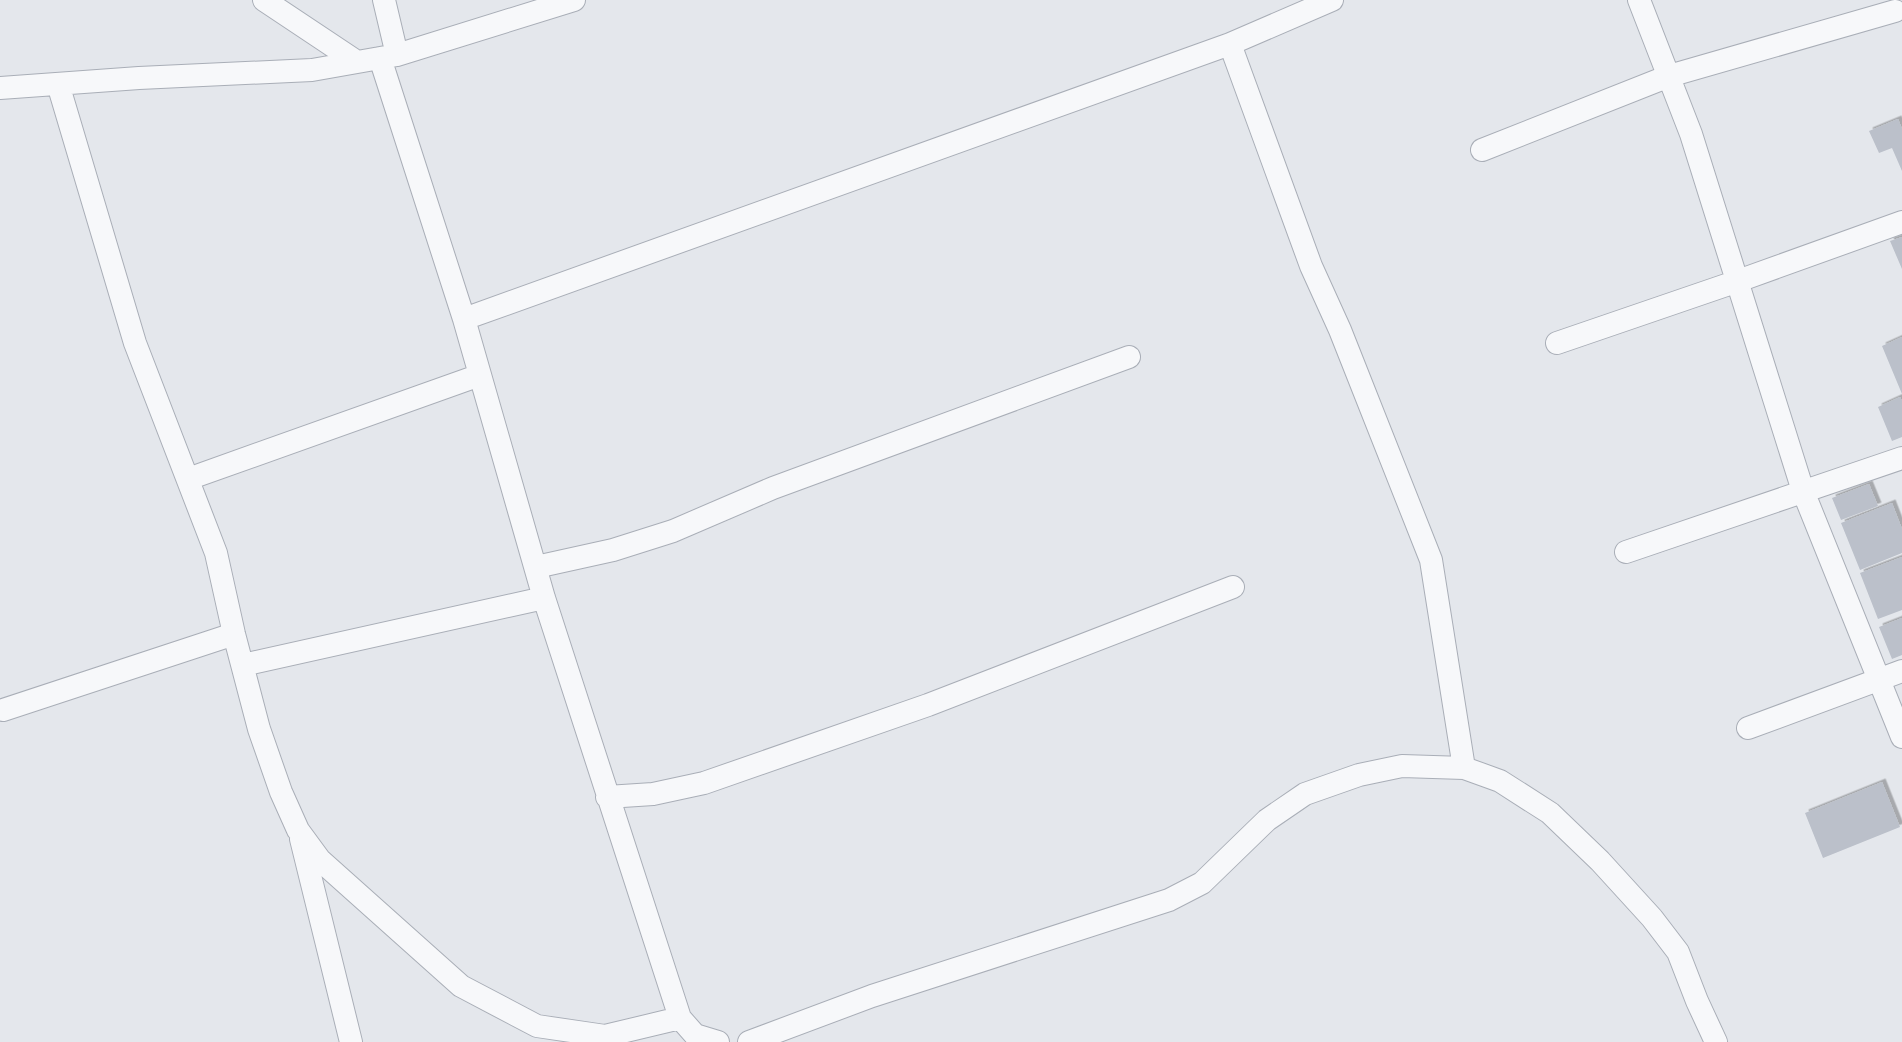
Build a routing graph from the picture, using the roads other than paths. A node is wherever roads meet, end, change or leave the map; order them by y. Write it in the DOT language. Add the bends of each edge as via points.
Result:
graph roads {
  1 [pos="264,0"];
  2 [pos="384,0"];
  3 [pos="574,0"];
  4 [pos="1332,0"];
  5 [pos="1639,0"];
  6 [pos="1895,11"];
  7 [pos="1230,44"];
  8 [pos="388,57"];
  9 [pos="357,62"];
  10 [pos="1669,76"];
  11 [pos="58,84"];
  12 [pos="0,88"];
  13 [pos="1482,150"];
  14 [pos="1902,222"];
  15 [pos="1738,281"];
  16 [pos="464,319"];
  17 [pos="1557,343"];
  18 [pos="1129,357"];
  19 [pos="480,375"];
  20 [pos="1902,458"];
  21 [pos="188,479"];
  22 [pos="1803,491"];
  23 [pos="1626,552"];
  24 [pos="536,567"];
  25 [pos="1233,587"];
  26 [pos="544,598"];
  27 [pos="234,634"];
  28 [pos="243,665"];
  29 [pos="1902,671"];
  30 [pos="1878,678"];
  31 [pos="3,710"];
  32 [pos="1748,728"];
  33 [pos="1902,737"];
  34 [pos="1464,768"];
  35 [pos="607,797"];
  36 [pos="298,830"];
  37 [pos="680,1018"];
  38 [pos="697,1038"];
  39 [pos="351,1042"];
  40 [pos="718,1042"];
  41 [pos="749,1042"];
  42 [pos="1716,1042"];
  1 -- 9 [label="street"];
  2 -- 8 [label="street"];
  3 -- 8 [label="street"];
  4 -- 7 [label="street"];
  5 -- 10 [label="street"];
  6 -- 10 [label="street"];
  7 -- 16 [label="street"];
  7 -- 34 [label="street" via="1311,266 1340,330 1431,560"];
  8 -- 9 [label="street"];
  8 -- 16 [label="street"];
  9 -- 11 [label="street" via="312,70"];
  10 -- 13 [label="street"];
  10 -- 15 [label="street" via="1691,134"];
  11 -- 12 [label="street"];
  11 -- 21 [label="street" via="136,343"];
  14 -- 15 [label="street"];
  15 -- 17 [label="street"];
  15 -- 22 [label="street"];
  16 -- 19 [label="street"];
  18 -- 24 [label="street" via="773,488 673,532 613,550"];
  19 -- 21 [label="street"];
  19 -- 24 [label="street"];
  20 -- 22 [label="street"];
  21 -- 27 [label="street" via="216,553"];
  22 -- 23 [label="street"];
  22 -- 30 [label="street"];
  24 -- 26 [label="street"];
  25 -- 35 [label="street" via="928,705 704,783 653,794"];
  26 -- 28 [label="street"];
  26 -- 35 [label="street"];
  27 -- 28 [label="street"];
  27 -- 31 [label="street"];
  28 -- 36 [label="street" via="260,729 281,792"];
  29 -- 30 [label="street"];
  30 -- 32 [label="street"];
  30 -- 33 [label="street"];
  34 -- 41 [label="street" via="1402,766 1359,775 1305,794 1267,820 1202,883 1169,900 872,996"];
  34 -- 42 [label="street" via="1500,781 1550,813 1600,861 1652,918 1678,952"];
  35 -- 37 [label="street"];
  36 -- 37 [label="street" via="320,860 461,986 537,1026 605,1036"];
  36 -- 39 [label="street"];
  37 -- 38 [label="street"];
  38 -- 40 [label="street"];
}
